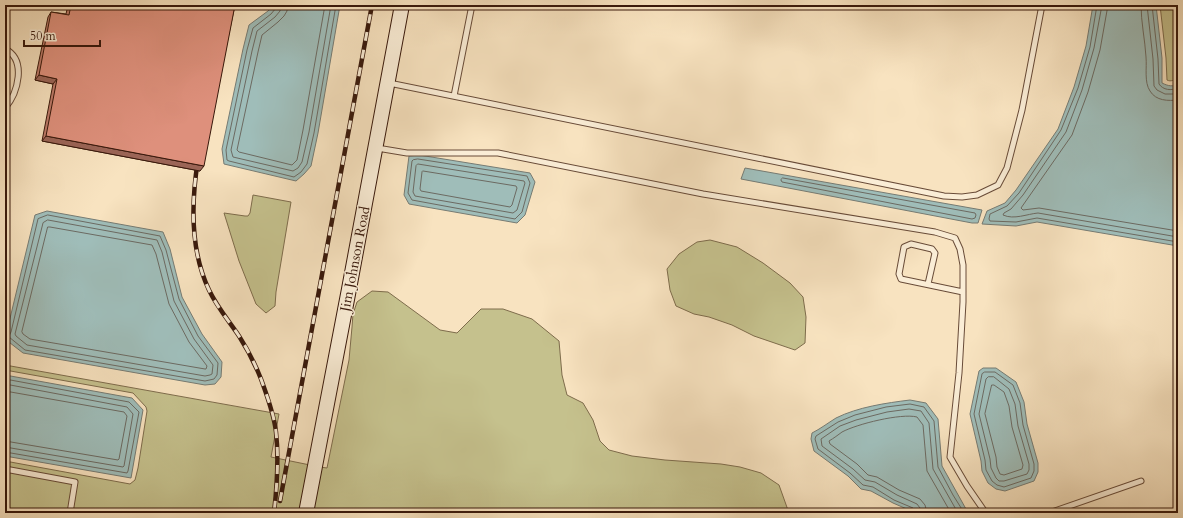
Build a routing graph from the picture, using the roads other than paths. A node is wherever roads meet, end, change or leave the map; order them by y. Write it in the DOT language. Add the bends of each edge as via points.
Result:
graph roads {
  1 [pos="402,5"];
  2 [pos="472,5"];
  3 [pos="1042,5"];
  4 [pos="5,49"];
  5 [pos="388,83"];
  6 [pos="454,96"];
  7 [pos="5,108"];
  8 [pos="376,148"];
  9 [pos="928,284"];
  10 [pos="963,292"];
  11 [pos="5,469"];
  12 [pos="1141,481"];
  13 [pos="70,513"];
  14 [pos="306,513"];
  15 [pos="987,513"];
  16 [pos="1049,513"];
  1 -- 5 [label="street, Jim Johnson Road"];
  2 -- 6 [label="lane"];
  3 -- 6 [label="lane" via="1022,110 1007,168 998,185 976,196 944,196"];
  4 -- 7 [label="lane" via="18,65 18,82 11,102"];
  5 -- 6 [label="lane"];
  5 -- 8 [label="street, Jim Johnson Road"];
  8 -- 10 [label="lane" via="407,153 498,153 702,194 935,232 954,238 960,249"];
  8 -- 14 [label="street, Jim Johnson Road"];
  9 -- 9 [label="lane" via="901,279 899,274 904,247 910,244 932,249 935,253"];
  9 -- 10 [label="lane"];
  10 -- 15 [label="lane" via="959,373 950,457"];
  11 -- 13 [label="lane" via="75,482"];
  12 -- 16 [label="lane"];
}
